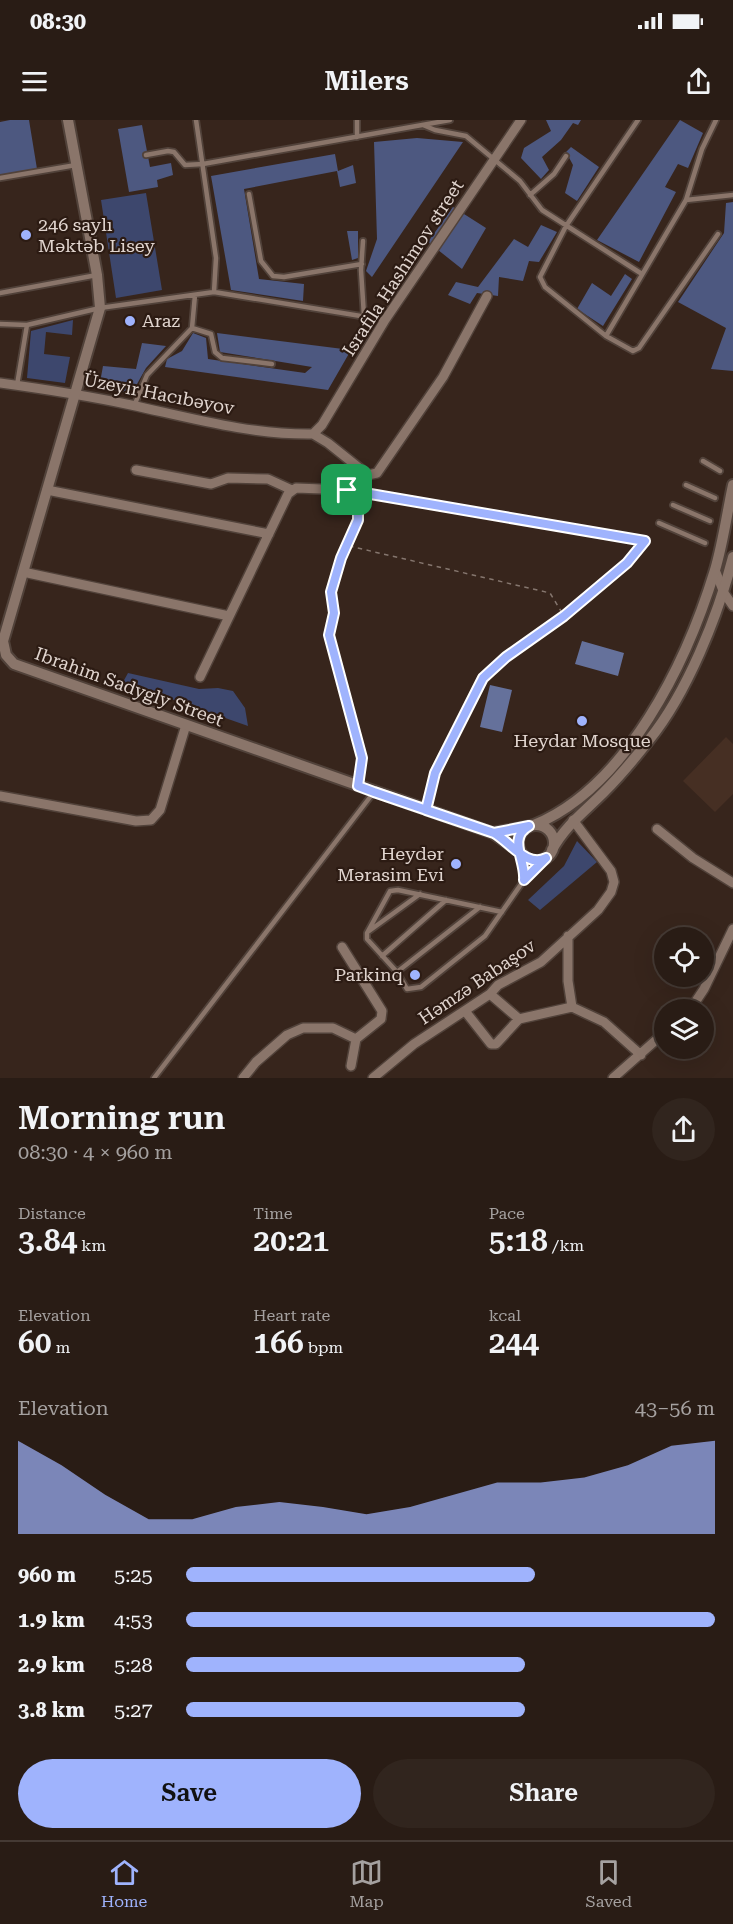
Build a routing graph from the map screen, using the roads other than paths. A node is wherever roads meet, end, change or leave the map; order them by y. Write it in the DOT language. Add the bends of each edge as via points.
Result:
graph roads {
  1 [pos="68,120"];
  2 [pos="196,120"];
  3 [pos="357,120"];
  4 [pos="450,120"];
  5 [pos="521,120"];
  6 [pos="638,120"];
  7 [pos="716,120"];
  8 [pos="423,125"];
  9 [pos="357,137"];
  10 [pos="146,154"];
  11 [pos="567,156"];
  12 [pos="494,160"];
  13 [pos="203,164"];
  14 [pos="76,165"];
  15 [pos="0,178"];
  16 [pos="249,194"];
  17 [pos="530,195"];
  18 [pos="733,195"];
  19 [pos="686,200"];
  20 [pos="566,226"];
  21 [pos="718,234"];
  22 [pos="363,241"];
  23 [pos="362,264"];
  24 [pos="642,274"];
  25 [pos="97,275"];
  26 [pos="214,292"];
  27 [pos="0,293"];
  28 [pos="195,295"];
  29 [pos="487,296"];
  30 [pos="100,308"];
  31 [pos="364,316"];
  32 [pos="385,320"];
  33 [pos="0,324"];
  34 [pos="27,325"];
  35 [pos="192,328"];
  36 [pos="606,336"];
  37 [pos="272,364"];
  38 [pos="0,382"];
  39 [pos="17,385"];
  40 [pos="75,394"];
  41 [pos="134,406"];
  42 [pos="313,434"];
  43 [pos="703,461"];
  44 [pos="353,464"];
  45 [pos="136,470"];
  46 [pos="720,471"];
  47 [pos="686,485"];
  48 [pos="733,485"];
  49 [pos="47,490"];
  50 [pos="292,490"];
  51 [pos="715,498"];
  52 [pos="674,505"];
  53 [pos="710,521"];
  54 [pos="659,523"];
  55 [pos="269,534"];
  56 [pos="705,543"];
  57 [pos="733,557"];
  58 [pos="715,570"];
  59 [pos="23,572"];
  60 [pos="730,600"];
  61 [pos="229,616"];
  62 [pos="201,676"];
  63 [pos="186,725"];
  64 [pos="374,792"];
  65 [pos="0,796"];
  66 [pos="573,820"];
  67 [pos="531,826"];
  68 [pos="657,829"];
  69 [pos="494,833"];
  70 [pos="521,854"];
  71 [pos="549,854"];
  72 [pos="524,880"];
  73 [pos="733,883"];
  74 [pos="420,894"];
  75 [pos="446,900"];
  76 [pos="480,907"];
  77 [pos="502,912"];
  78 [pos="733,929"];
  79 [pos="367,933"];
  80 [pos="568,936"];
  81 [pos="730,943"];
  82 [pos="342,946"];
  83 [pos="382,956"];
  84 [pos="397,972"];
  85 [pos="490,994"];
  86 [pos="697,999"];
  87 [pos="572,1007"];
  88 [pos="465,1011"];
  89 [pos="519,1019"];
  90 [pos="356,1039"];
  91 [pos="654,1042"];
  92 [pos="641,1054"];
  93 [pos="351,1066"];
  94 [pos="154,1078"];
  95 [pos="243,1078"];
  96 [pos="373,1078"];
  97 [pos="613,1078"];
  1 -- 14 [label="street, Ibrahim Sadygly Street"];
  2 -- 13 [label="lane"];
  3 -- 9 [label="lane"];
  4 -- 8 [label="lane"];
  5 -- 12 [label="street, Israfila Hashimov street"];
  6 -- 20 [label="lane"];
  7 -- 19 [label="lane"];
  8 -- 9 [label="lane"];
  8 -- 12 [label="lane" via="466,136"];
  9 -- 13 [label="lane"];
  10 -- 13 [label="lane" via="168,151 185,165"];
  11 -- 17 [label="lane"];
  12 -- 17 [label="lane" via="520,181"];
  12 -- 32 [label="street, Israfila Hashimov street"];
  13 -- 26 [label="lane" via="216,258"];
  14 -- 15 [label="lane"];
  14 -- 25 [label="street, Ibrahim Sadygly Street"];
  16 -- 23 [label="lane" via="261,261 273,276"];
  17 -- 20 [label="lane" via="542,210"];
  18 -- 19 [label="lane"];
  19 -- 24 [label="lane"];
  20 -- 24 [label="lane"];
  20 -- 36 [label="lane" via="540,277 545,287"];
  21 -- 36 [label="lane" via="639,348 633,351"];
  22 -- 23 [label="lane"];
  23 -- 31 [label="lane"];
  24 -- 36 [label="lane"];
  25 -- 27 [label="lane"];
  25 -- 30 [label="street, Ibrahim Sadygly Street"];
  26 -- 28 [label="lane"];
  26 -- 31 [label="lane"];
  28 -- 30 [label="lane"];
  28 -- 35 [label="lane"];
  29 -- 44 [label="street" via="443,377 377,474 368,475"];
  30 -- 34 [label="lane"];
  30 -- 40 [label="street, Ibrahim Sadygly Street"];
  31 -- 32 [label="lane"];
  32 -- 42 [label="street, Israfila Hashimov street"];
  33 -- 34 [label="lane"];
  34 -- 39 [label="lane"];
  35 -- 37 [label="lane" via="211,334 215,352 222,358"];
  35 -- 41 [label="lane" via="147,375"];
  38 -- 39 [label="street, Üzeyir Hacıbəyov"];
  39 -- 40 [label="street, Üzeyir Hacıbəyov"];
  40 -- 41 [label="street, Üzeyir Hacıbəyov"];
  40 -- 49 [label="street, Ibrahim Sadygly Street"];
  41 -- 42 [label="street, Üzeyir Hacıbəyov" via="187,420"];
  42 -- 44 [label="street"];
  43 -- 46 [label="lane"];
  44 -- 50 [label="street" via="347,490"];
  45 -- 50 [label="street" via="211,484 228,478 268,479"];
  47 -- 51 [label="lane"];
  48 -- 58 [label="street"];
  49 -- 55 [label="street"];
  49 -- 59 [label="street, Ibrahim Sadygly Street"];
  50 -- 55 [label="street"];
  52 -- 53 [label="lane"];
  54 -- 56 [label="lane"];
  55 -- 61 [label="street"];
  57 -- 60 [label="street"];
  58 -- 60 [label="street"];
  58 -- 67 [label="street" via="673,676 642,729 582,796 549,819"];
  59 -- 61 [label="street"];
  59 -- 63 [label="street, Ibrahim Sadygly Street" via="3,641 6,655 14,663"];
  60 -- 66 [label="street" via="668,714 608,788"];
  61 -- 62 [label="street"];
  63 -- 64 [label="street, Ibrahim Sadygly Street"];
  63 -- 65 [label="street" via="160,810 152,820 136,821"];
  64 -- 69 [label="street, Ibrahim Sadygly Street"];
  64 -- 94 [label="lane"];
  66 -- 71 [label="street"];
  66 -- 80 [label="street, Həmzə Babaşov" via="611,871 614,882 598,910"];
  67 -- 69 [label="street"];
  67 -- 70 [label="street" via="518,840"];
  67 -- 71 [label="street" via="543,826 550,832 554,841"];
  68 -- 73 [label="street"];
  69 -- 70 [label="street"];
  70 -- 71 [label="street" via="533,861"];
  70 -- 72 [label="lane"];
  71 -- 72 [label="lane"];
  72 -- 77 [label="lane"];
  74 -- 75 [label="lane"];
  74 -- 79 [label="lane"];
  74 -- 79 [label="lane" via="390,891"];
  75 -- 76 [label="lane"];
  75 -- 83 [label="lane"];
  76 -- 77 [label="lane"];
  76 -- 84 [label="lane"];
  77 -- 84 [label="lane" via="485,936 421,987 407,989"];
  78 -- 81 [label="street"];
  79 -- 83 [label="lane" via="367,939"];
  80 -- 85 [label="street, Həmzə Babaşov" via="541,962 498,985"];
  80 -- 87 [label="street"];
  81 -- 86 [label="street"];
  82 -- 90 [label="street" via="382,1011 381,1019"];
  83 -- 84 [label="lane"];
  85 -- 88 [label="street, Həmzə Babaşov"];
  85 -- 89 [label="street"];
  87 -- 89 [label="street"];
  87 -- 92 [label="street" via="604,1022"];
  88 -- 89 [label="street" via="490,1044 496,1044"];
  88 -- 96 [label="street, Həmzə Babaşov" via="414,1044"];
  90 -- 93 [label="street"];
  90 -- 95 [label="street" via="333,1028 303,1028 287,1035"];
  91 -- 92 [label="street"];
  92 -- 97 [label="street"];
}
